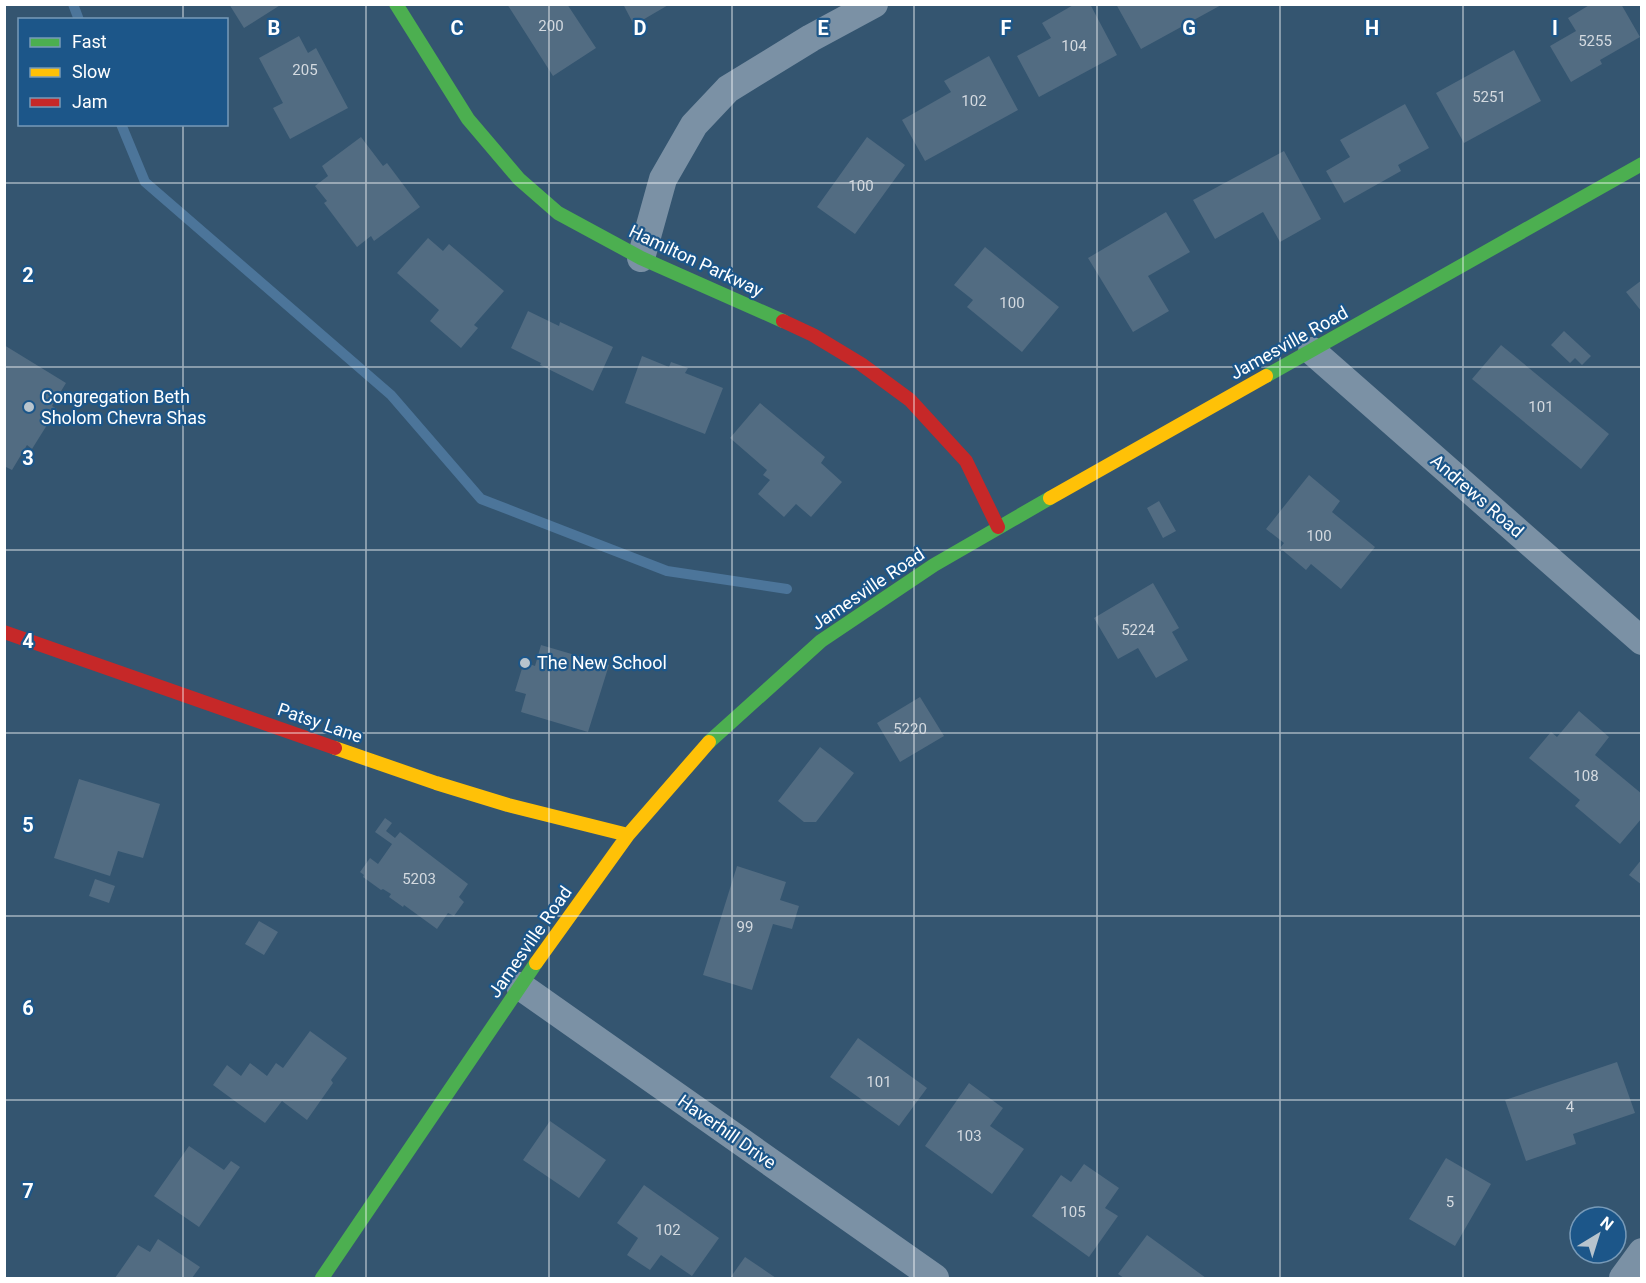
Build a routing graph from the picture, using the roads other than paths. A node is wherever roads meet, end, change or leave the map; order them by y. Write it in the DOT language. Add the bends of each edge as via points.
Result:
graph roads {
  1 [pos="396,4"];
  2 [pos="874,4"];
  3 [pos="1641,164"];
  4 [pos="641,258"];
  5 [pos="1312,351"];
  6 [pos="998,527"];
  7 [pos="4,632"];
  8 [pos="1641,641"];
  9 [pos="628,836"];
  10 [pos="520,986"];
  11 [pos="1641,1252"];
  12 [pos="322,1278"];
  13 [pos="935,1278"];
  14 [pos="1623,1278"];
  1 -- 4 [label="street, Hamilton Parkway" via="468,119 519,179 558,213"];
  2 -- 4 [label="street" via="728,89 694,125 663,179"];
  3 -- 5 [label="street, Jamesville Road"];
  4 -- 6 [label="street, Hamilton Parkway" via="813,335 861,363 910,400 966,461"];
  5 -- 6 [label="street, Jamesville Road"];
  5 -- 8 [label="street, Andrews Road"];
  6 -- 9 [label="street, Jamesville Road" via="821,641 717,734"];
  7 -- 9 [label="street, Patsy Lane" via="436,783"];
  9 -- 10 [label="street, Jamesville Road"];
  10 -- 12 [label="street, Jamesville Road"];
  10 -- 13 [label="street, Haverhill Drive"];
  11 -- 14 [label="street"];
}
